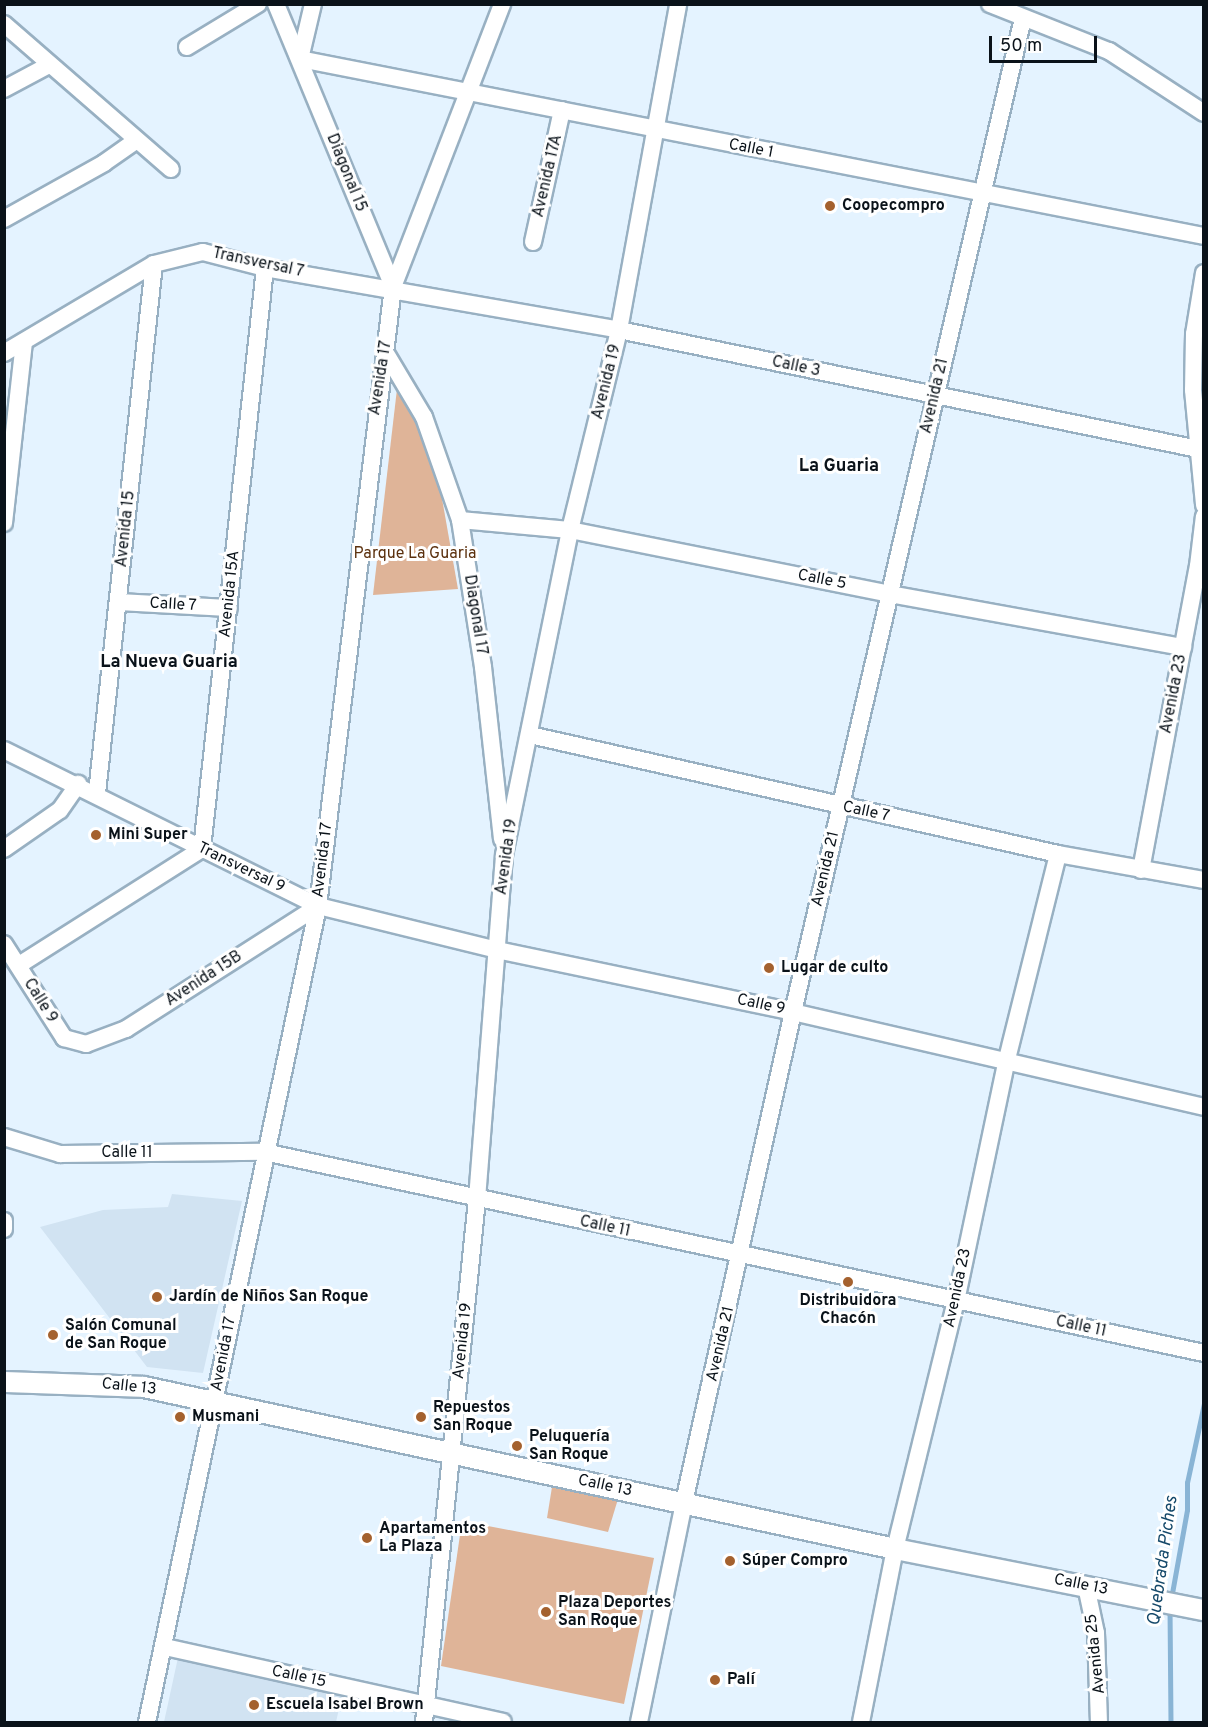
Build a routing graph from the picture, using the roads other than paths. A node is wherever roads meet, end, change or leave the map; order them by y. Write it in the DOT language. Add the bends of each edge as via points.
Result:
graph roads {
  1 [pos="258,4"];
  2 [pos="276,4"];
  3 [pos="313,4"];
  4 [pos="502,4"];
  5 [pos="678,4"];
  6 [pos="990,4"];
  7 [pos="1023,18"];
  8 [pos="4,24"];
  9 [pos="187,47"];
  10 [pos="300,59"];
  11 [pos="49,65"];
  12 [pos="4,89"];
  13 [pos="468,92"];
  14 [pos="562,110"];
  15 [pos="1203,113"];
  16 [pos="655,130"];
  17 [pos="136,141"];
  18 [pos="171,169"];
  19 [pos="981,194"];
  20 [pos="4,219"];
  21 [pos="1203,236"];
  22 [pos="533,242"];
  23 [pos="154,264"];
  24 [pos="265,268"];
  25 [pos="1203,273"];
  26 [pos="393,287"];
  27 [pos="619,330"];
  28 [pos="24,342"];
  29 [pos="4,353"];
  30 [pos="387,355"];
  31 [pos="935,397"];
  32 [pos="1198,449"];
  33 [pos="1203,505"];
  34 [pos="1203,516"];
  35 [pos="460,520"];
  36 [pos="4,523"];
  37 [pos="570,530"];
  38 [pos="890,594"];
  39 [pos="118,602"];
  40 [pos="229,608"];
  41 [pos="1183,647"];
  42 [pos="530,735"];
  43 [pos="4,750"];
  44 [pos="78,784"];
  45 [pos="97,793"];
  46 [pos="841,806"];
  47 [pos="4,849"];
  48 [pos="202,849"];
  49 [pos="1058,854"];
  50 [pos="504,855"];
  51 [pos="1141,870"];
  52 [pos="1203,880"];
  53 [pos="318,906"];
  54 [pos="4,944"];
  55 [pos="497,950"];
  56 [pos="19,965"];
  57 [pos="793,1012"];
  58 [pos="86,1044"];
  59 [pos="1006,1063"];
  60 [pos="1203,1107"];
  61 [pos="4,1137"];
  62 [pos="264,1152"];
  63 [pos="477,1199"];
  64 [pos="4,1221"];
  65 [pos="4,1229"];
  66 [pos="741,1256"];
  67 [pos="956,1301"];
  68 [pos="1198,1352"];
  69 [pos="4,1382"];
  70 [pos="215,1401"];
  71 [pos="451,1454"];
  72 [pos="684,1502"];
  73 [pos="895,1549"];
  74 [pos="1086,1586"];
  75 [pos="1203,1610"];
  76 [pos="165,1647"];
  77 [pos="426,1705"];
  78 [pos="147,1722"];
  79 [pos="424,1722"];
  80 [pos="503,1722"];
  81 [pos="639,1722"];
  82 [pos="861,1722"];
  83 [pos="1100,1722"];
  1 -- 9 [label="street"];
  2 -- 10 [label="street, Diagonal 15"];
  3 -- 10 [label="street"];
  4 -- 13 [label="street, Avenida 17"];
  5 -- 16 [label="street, Avenida 19"];
  6 -- 7 [label="street"];
  7 -- 15 [label="street" via="1109,51"];
  7 -- 19 [label="street, Avenida 21"];
  8 -- 11 [label="street"];
  10 -- 13 [label="street, Calle 1"];
  10 -- 26 [label="street, Diagonal 15"];
  11 -- 12 [label="street"];
  11 -- 17 [label="street"];
  13 -- 14 [label="street, Calle 1"];
  13 -- 26 [label="street, Avenida 17"];
  14 -- 16 [label="street, Calle 1"];
  14 -- 22 [label="street, Avenida 17A"];
  16 -- 19 [label="street, Calle 1"];
  16 -- 27 [label="street, Avenida 19"];
  17 -- 18 [label="street"];
  17 -- 20 [label="street"];
  19 -- 21 [label="street, Calle 1"];
  19 -- 31 [label="street, Avenida 21"];
  23 -- 24 [label="street, Transversal 7" via="204,252"];
  23 -- 28 [label="street, Transversal 7"];
  23 -- 39 [label="street, Avenida 15"];
  24 -- 26 [label="street, Transversal 7"];
  24 -- 40 [label="street, Avenida 15A"];
  25 -- 32 [label="street" via="1194,345"];
  26 -- 27 [label="street, Calle 3"];
  26 -- 30 [label="street, Avenida 17"];
  27 -- 31 [label="street, Calle 3"];
  27 -- 37 [label="street, Avenida 19"];
  28 -- 29 [label="street, Transversal 7"];
  28 -- 36 [label="street"];
  30 -- 35 [label="street, Diagonal 17" via="424,417"];
  30 -- 53 [label="street, Avenida 17" via="378,383"];
  31 -- 32 [label="street, Calle 3"];
  31 -- 38 [label="street, Avenida 21"];
  32 -- 33 [label="street"];
  34 -- 41 [label="street, Avenida 23"];
  35 -- 37 [label="street, Calle 5"];
  35 -- 50 [label="street, Diagonal 17" via="483,667"];
  37 -- 38 [label="street, Calle 5"];
  37 -- 42 [label="street, Avenida 19"];
  38 -- 41 [label="street, Calle 5"];
  38 -- 46 [label="street, Avenida 21"];
  39 -- 40 [label="street, Calle 7"];
  39 -- 45 [label="street, Avenida 15"];
  40 -- 48 [label="street, Avenida 15A"];
  41 -- 51 [label="street, Avenida 23"];
  42 -- 46 [label="street, Calle 7"];
  42 -- 50 [label="street, Avenida 19"];
  43 -- 44 [label="street, Transversal 9"];
  44 -- 45 [label="street, Transversal 9"];
  44 -- 47 [label="street" via="60,810"];
  45 -- 48 [label="street, Transversal 9"];
  46 -- 49 [label="street, Calle 7"];
  46 -- 57 [label="street, Avenida 21"];
  48 -- 53 [label="street, Transversal 9"];
  48 -- 56 [label="street"];
  49 -- 51 [label="street, Calle 7"];
  49 -- 59 [label="street, Avenida 23"];
  50 -- 55 [label="street, Avenida 19"];
  51 -- 52 [label="street, Calle 7"];
  53 -- 55 [label="street, Calle 9"];
  53 -- 58 [label="street, Avenida 15B" via="126,1029"];
  53 -- 62 [label="street, Avenida 17"];
  54 -- 56 [label="street, Calle 9"];
  55 -- 57 [label="street, Calle 9"];
  55 -- 63 [label="street, Avenida 19"];
  56 -- 58 [label="street, Calle 9" via="64,1038"];
  57 -- 59 [label="street, Calle 9"];
  57 -- 66 [label="street, Avenida 21"];
  59 -- 60 [label="street, Calle 9"];
  59 -- 67 [label="street, Avenida 23"];
  61 -- 62 [label="street, Calle 11" via="60,1154"];
  62 -- 63 [label="street, Calle 11"];
  62 -- 70 [label="street, Avenida 17"];
  63 -- 66 [label="street, Calle 11"];
  63 -- 71 [label="street, Avenida 19"];
  64 -- 65 [label="street"];
  66 -- 67 [label="street, Calle 11"];
  66 -- 72 [label="street, Avenida 21"];
  67 -- 68 [label="street, Calle 11"];
  67 -- 73 [label="street, Avenida 23"];
  69 -- 70 [label="street, Calle 13" via="144,1387"];
  70 -- 71 [label="street, Calle 13"];
  70 -- 76 [label="street, Avenida 17"];
  71 -- 72 [label="street, Calle 13"];
  71 -- 77 [label="street, Avenida 19"];
  72 -- 73 [label="street, Calle 13"];
  72 -- 81 [label="street, Avenida 21"];
  73 -- 74 [label="street, Calle 13"];
  73 -- 82 [label="street, Avenida 23"];
  74 -- 75 [label="street, Calle 13"];
  74 -- 83 [label="street, Avenida 25" via="1098,1653"];
  76 -- 77 [label="street, Calle 15"];
  76 -- 78 [label="street, Avenida 17"];
  77 -- 79 [label="street, Avenida 19"];
  77 -- 80 [label="street, Calle 15"];
}
